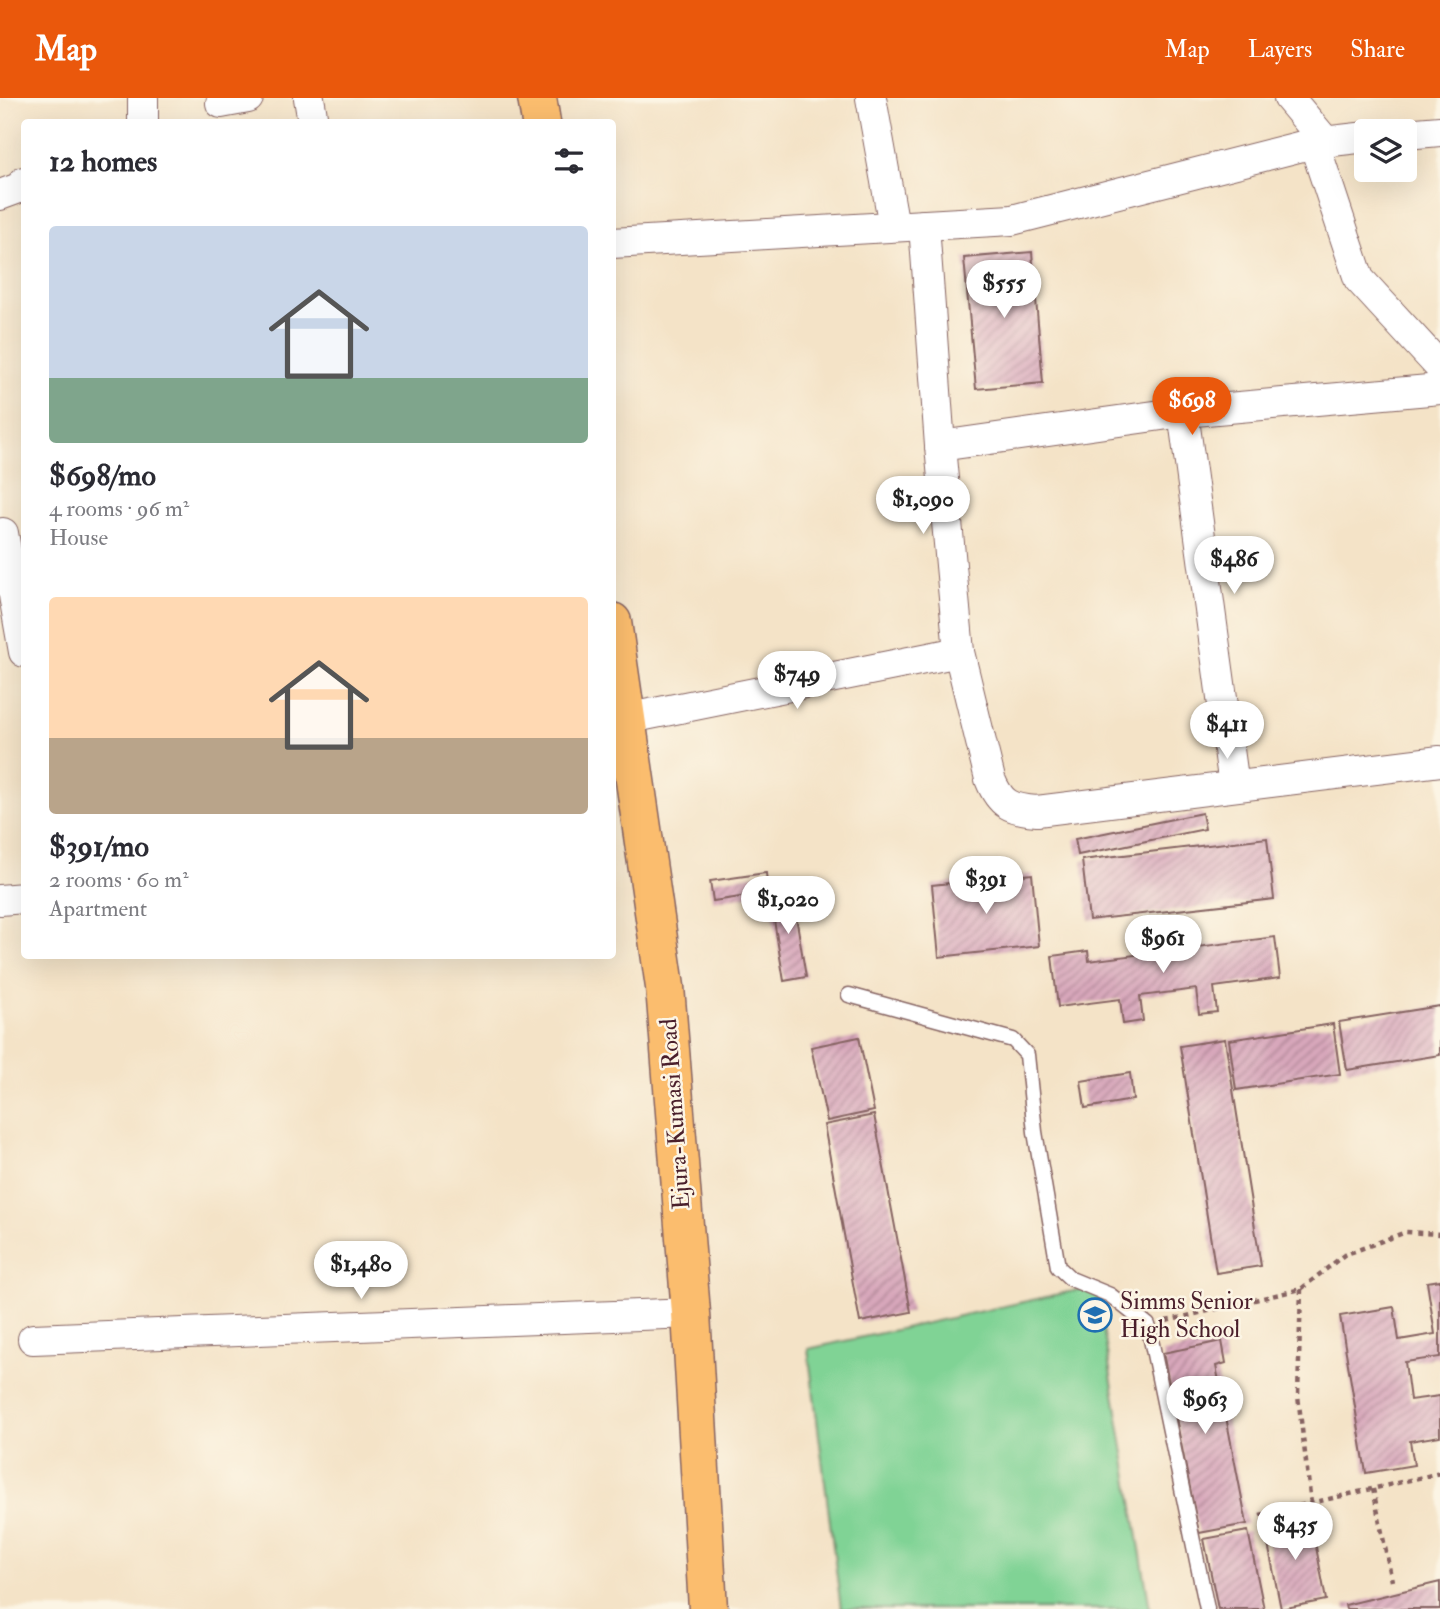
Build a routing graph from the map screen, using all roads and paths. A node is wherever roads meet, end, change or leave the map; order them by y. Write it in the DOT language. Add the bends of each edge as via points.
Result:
graph roads {
  1 [pos="143,98"];
  2 [pos="309,98"];
  3 [pos="537,98"];
  4 [pos="871,98"];
  5 [pos="1289,98"];
  6 [pos="143,119"];
  7 [pos="312,119"];
  8 [pos="540,119"];
  9 [pos="1440,131"];
  10 [pos="1417,133"];
  11 [pos="1354,138"];
  12 [pos="1320,142"];
  13 [pos="21,186"];
  14 [pos="0,195"];
  15 [pos="924,225"];
  16 [pos="894,226"];
  17 [pos="616,243"];
  18 [pos="1440,367"];
  19 [pos="1440,390"];
  20 [pos="1183,412"];
  21 [pos="940,446"];
  22 [pos="3,533"];
  23 [pos="21,635"];
  24 [pos="616,652"];
  25 [pos="959,653"];
  26 [pos="625,719"];
  27 [pos="1440,761"];
  28 [pos="1234,786"];
  29 [pos="21,898"];
  30 [pos="0,900"];
  31 [pos="849,995"];
  32 [pos="1440,1234"];
  33 [pos="1301,1289"];
  34 [pos="691,1313"];
  35 [pos="1148,1325"];
  36 [pos="33,1339"];
  37 [pos="1440,1473"];
  38 [pos="1373,1489"];
  39 [pos="1311,1503"];
  40 [pos="1260,1515"];
  41 [pos="1392,1581"];
  42 [pos="708,1609"];
  43 [pos="1207,1609"];
  1 -- 6 [label="street"];
  2 -- 7 [label="street"];
  3 -- 8 [label="main road"];
  4 -- 16 [label="street"];
  5 -- 12 [label="street"];
  9 -- 10 [label="street"];
  11 -- 12 [label="street"];
  12 -- 15 [label="street" via="1012,220"];
  12 -- 18 [label="street" via="1359,279"];
  13 -- 14 [label="street"];
  15 -- 16 [label="street"];
  15 -- 21 [label="street"];
  16 -- 17 [label="street"];
  19 -- 20 [label="street"];
  20 -- 21 [label="street"];
  20 -- 28 [label="street"];
  21 -- 25 [label="street"];
  22 -- 23 [label="street"];
  24 -- 26 [label="main road, Ejura-Kumasi Road"];
  25 -- 26 [label="street"];
  25 -- 28 [label="street" via="990,779 996,795 1014,810"];
  26 -- 34 [label="main road, Ejura-Kumasi Road" via="665,987"];
  27 -- 28 [label="street"];
  29 -- 30 [label="street"];
  31 -- 35 [label="lane" via="1013,1040 1027,1055 1058,1267 1071,1279 1110,1295"];
  32 -- 33 [label="path" via="1406,1232 1344,1255"];
  33 -- 35 [label="path"];
  33 -- 39 [label="path" via="1298,1396"];
  34 -- 36 [label="street"];
  34 -- 42 [label="main road, Ejura-Kumasi Road"];
  35 -- 43 [label="lane"];
  37 -- 38 [label="path"];
  38 -- 39 [label="path"];
  38 -- 41 [label="path"];
  39 -- 40 [label="path"];
}
